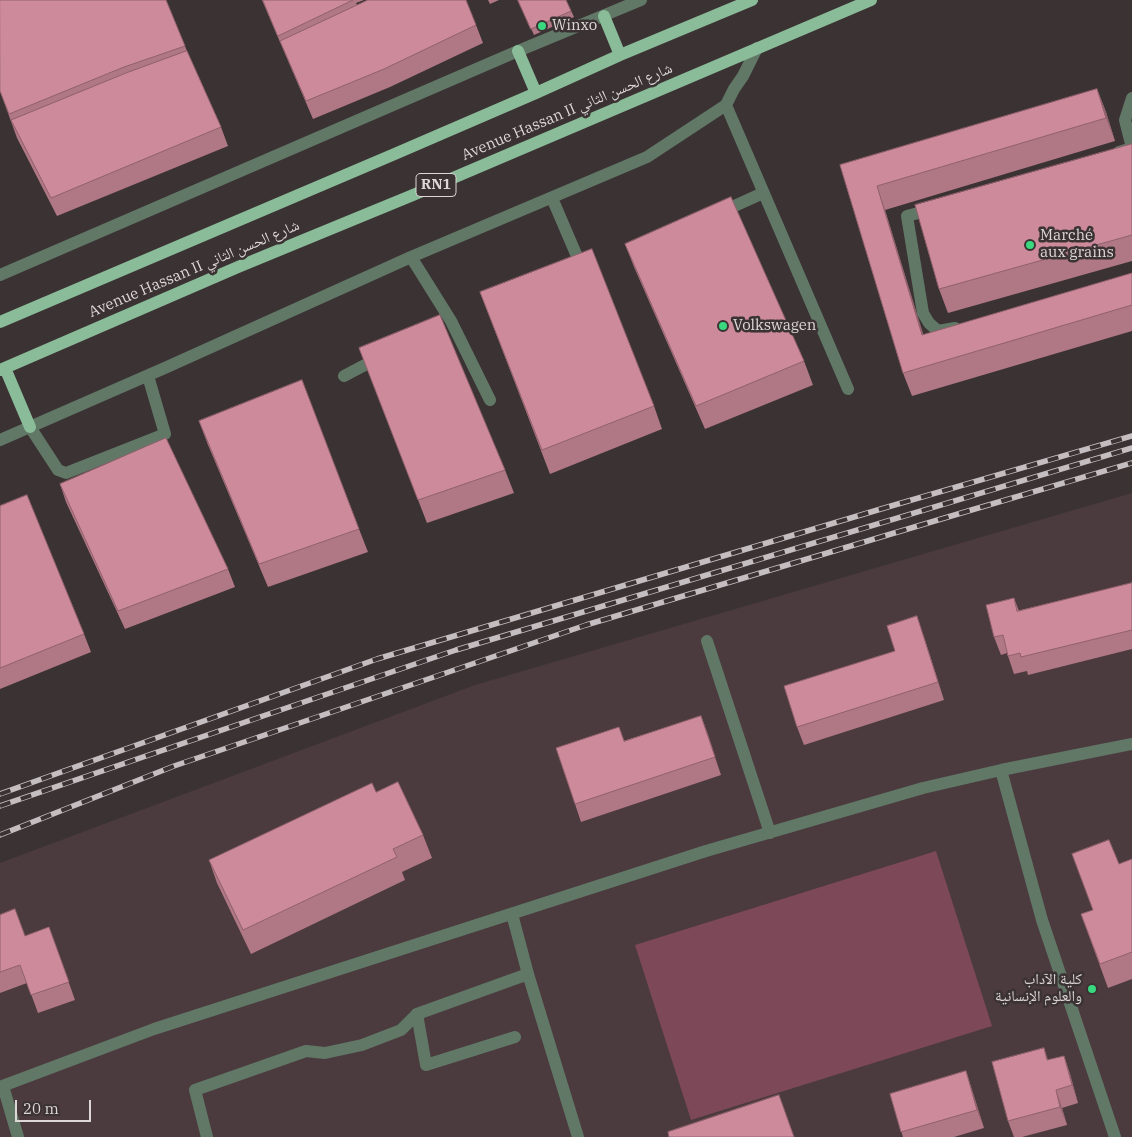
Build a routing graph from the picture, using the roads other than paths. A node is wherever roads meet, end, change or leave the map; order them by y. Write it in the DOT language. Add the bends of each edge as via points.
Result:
graph roads {
  1 [pos="641,0"];
  2 [pos="751,0"];
  3 [pos="871,0"];
  4 [pos="604,16"];
  5 [pos="757,48"];
  6 [pos="518,51"];
  7 [pos="620,55"];
  8 [pos="536,93"];
  9 [pos="1132,98"];
  10 [pos="726,105"];
  11 [pos="1132,148"];
  12 [pos="1104,157"];
  13 [pos="764,193"];
  14 [pos="552,198"];
  15 [pos="945,205"];
  16 [pos="709,217"];
  17 [pos="411,257"];
  18 [pos="561,269"];
  19 [pos="0,275"];
  20 [pos="0,322"];
  21 [pos="967,324"];
  22 [pos="389,353"];
  23 [pos="2,369"];
  24 [pos="148,376"];
  25 [pos="344,376"];
  26 [pos="848,389"];
  27 [pos="490,400"];
  28 [pos="30,427"];
  29 [pos="0,440"];
  30 [pos="707,641"];
  31 [pos="1132,744"];
  32 [pos="1001,770"];
  33 [pos="770,833"];
  34 [pos="512,914"];
  35 [pos="528,974"];
  36 [pos="417,1014"];
  37 [pos="515,1037"];
  38 [pos="1,1086"];
  39 [pos="18,1137"];
  40 [pos="207,1137"];
  41 [pos="578,1137"];
  42 [pos="1115,1137"];
  1 -- 4 [label="street"];
  2 -- 7 [label="main road, Avenue Hassan II شارع الحسن الثاني"];
  3 -- 5 [label="main road, Avenue Hassan II شارع الحسن الثاني / RN1"];
  4 -- 6 [label="street"];
  4 -- 7 [label="main road"];
  5 -- 10 [label="street"];
  5 -- 23 [label="main road, Avenue Hassan II شارع الحسن الثاني / RN1"];
  6 -- 8 [label="main road"];
  6 -- 19 [label="street"];
  7 -- 8 [label="main road, Avenue Hassan II شارع الحسن الثاني"];
  8 -- 20 [label="main road, Avenue Hassan II شارع الحسن الثاني"];
  9 -- 11 [label="street" via="1125,120"];
  10 -- 13 [label="street"];
  10 -- 14 [label="street" via="647,157"];
  11 -- 12 [label="street"];
  13 -- 16 [label="street"];
  13 -- 26 [label="street"];
  14 -- 17 [label="street"];
  14 -- 18 [label="street" via="578,261"];
  15 -- 21 [label="street" via="907,216 923,313 938,330"];
  17 -- 24 [label="street"];
  17 -- 27 [label="street"];
  22 -- 25 [label="street"];
  23 -- 28 [label="main road"];
  24 -- 28 [label="street"];
  24 -- 28 [label="street" via="165,434 66,473 58,470"];
  28 -- 29 [label="street"];
  30 -- 33 [label="street"];
  31 -- 32 [label="street"];
  32 -- 33 [label="street" via="923,788"];
  32 -- 42 [label="street" via="1042,920"];
  33 -- 34 [label="street"];
  34 -- 35 [label="street"];
  34 -- 38 [label="street" via="154,1029"];
  35 -- 36 [label="street"];
  35 -- 41 [label="street"];
  36 -- 37 [label="street" via="426,1065"];
  36 -- 40 [label="street" via="402,1030 362,1045 325,1052 306,1051 195,1090"];
  38 -- 39 [label="street"];
}
